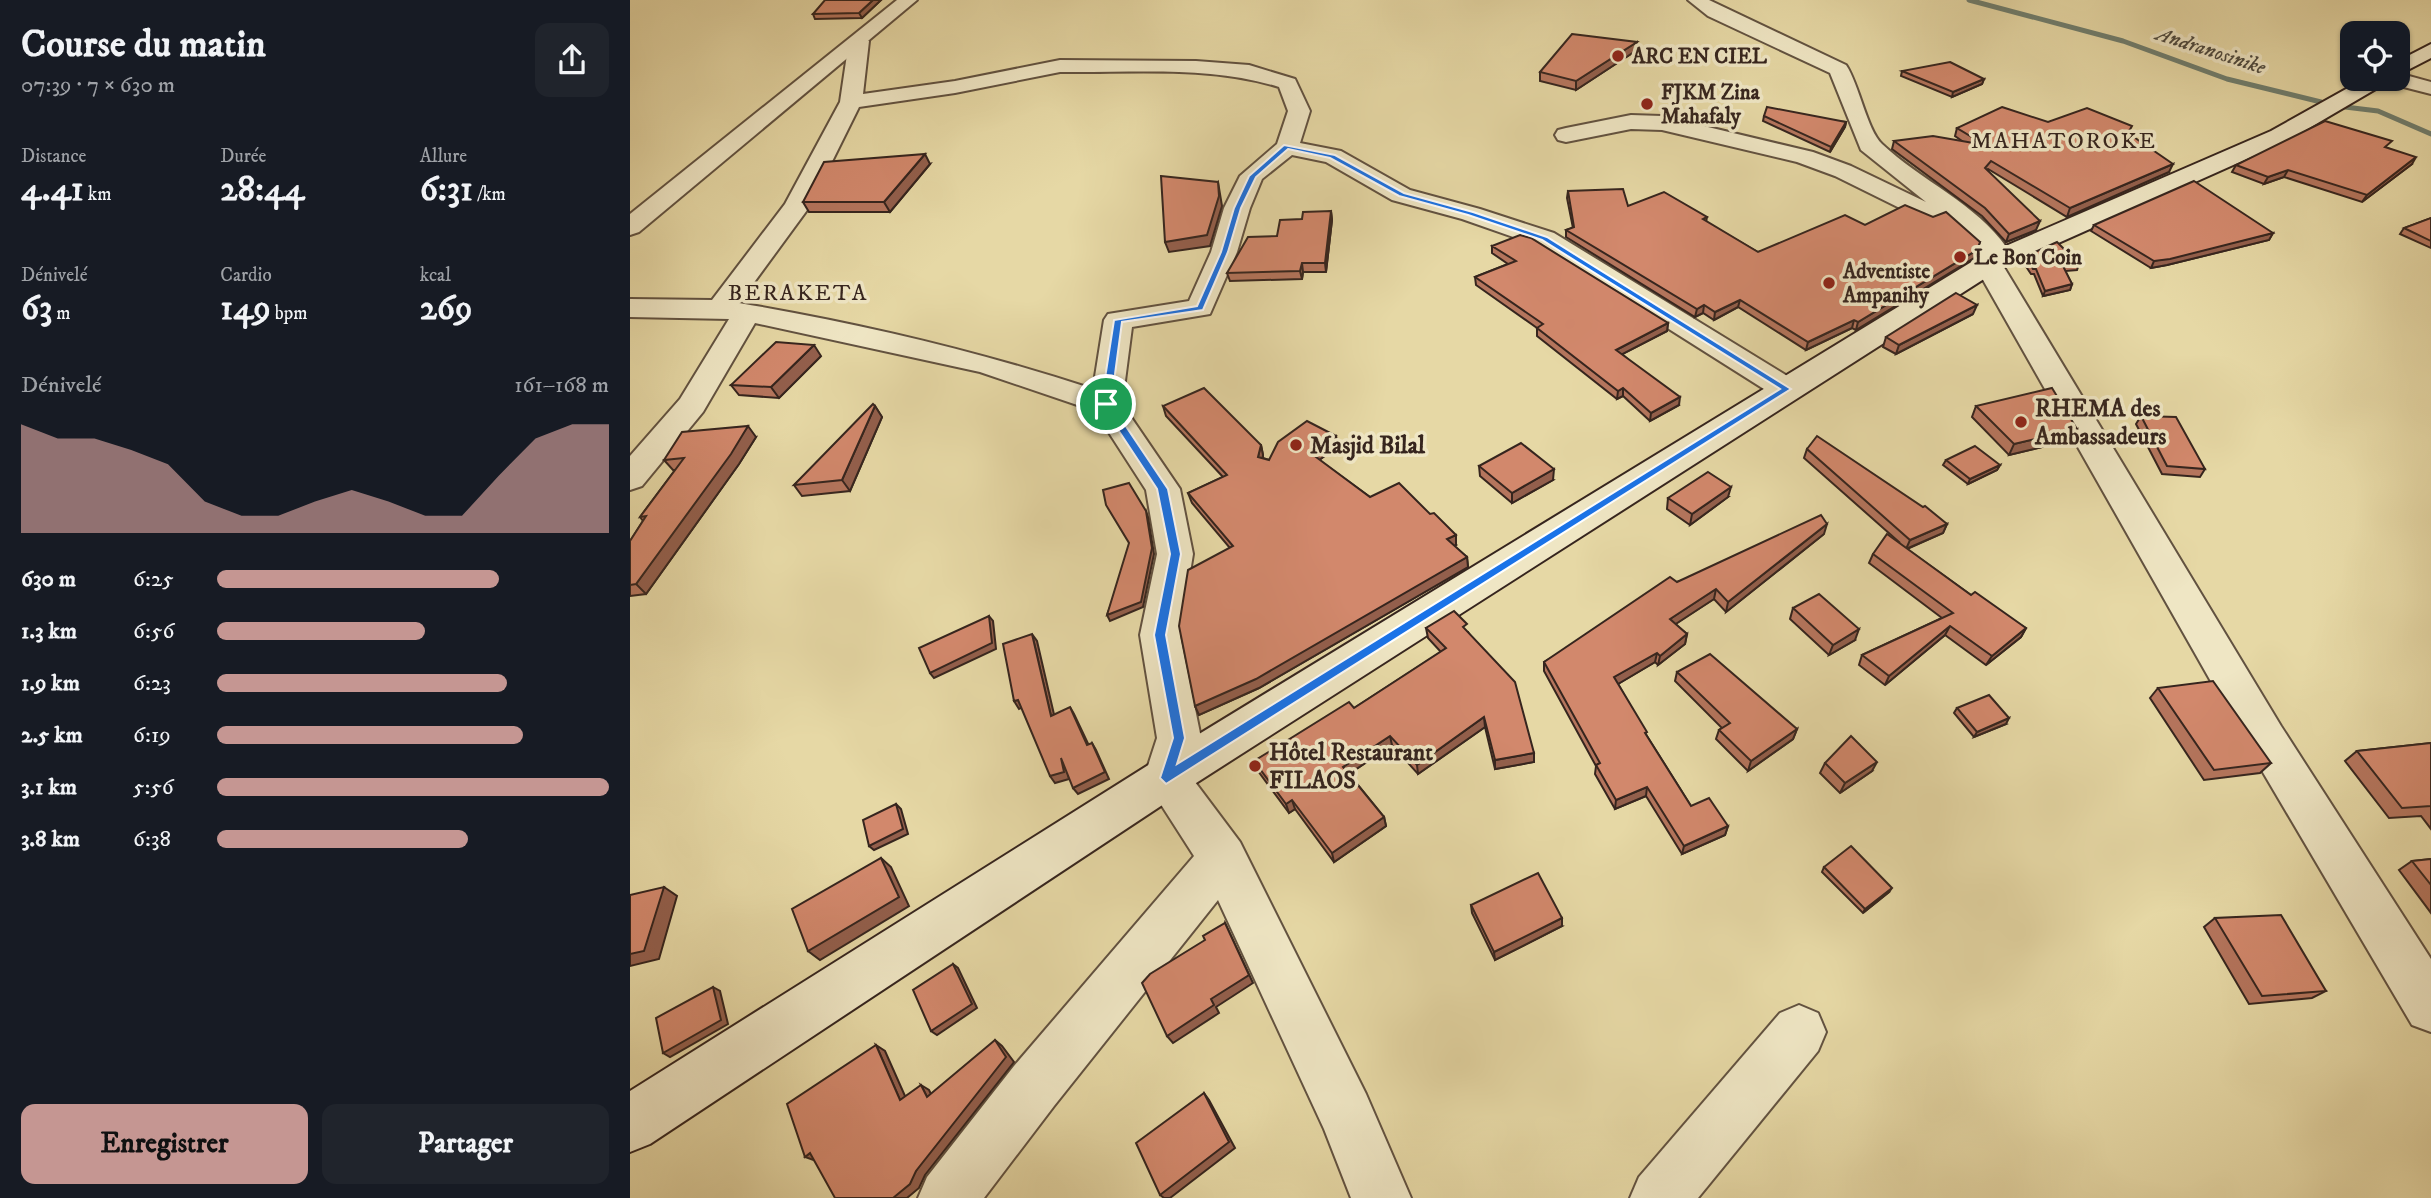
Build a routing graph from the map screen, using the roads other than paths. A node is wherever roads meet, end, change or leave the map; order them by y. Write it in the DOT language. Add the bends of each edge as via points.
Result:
graph roads {
  1 [pos="908,0"];
  2 [pos="1697,0"];
  3 [pos="859,41"];
  4 [pos="2431,50"];
  5 [pos="2410,61"];
  6 [pos="2410,83"];
  7 [pos="2431,88"];
  8 [pos="2358,91"];
  9 [pos="851,102"];
  10 [pos="1566,135"];
  11 [pos="1287,147"];
  12 [pos="630,227"];
  13 [pos="1991,256"];
  14 [pos="630,308"];
  15 [pos="734,311"];
  16 [pos="1786,389"];
  17 [pos="1106,404"];
  18 [pos="630,478"];
  19 [pos="1166,778"];
  20 [pos="1223,858"];
  21 [pos="2431,1006"];
  22 [pos="1798,1032"];
  23 [pos="630,1124"];
  24 [pos="948,1198"];
  25 [pos="1381,1198"];
  26 [pos="1660,1198"];
  1 -- 3 [label="street"];
  2 -- 13 [label="street" via="1839,69 1869,145 1967,222"];
  3 -- 9 [label="street"];
  3 -- 12 [label="street"];
  4 -- 5 [label="street"];
  6 -- 7 [label="street"];
  8 -- 13 [label="street" via="2279,136"];
  9 -- 11 [label="street" via="1060,66 1249,71 1288,83 1299,111"];
  9 -- 15 [label="street" via="797,206"];
  10 -- 13 [label="street" via="1631,122 1662,123 1805,157 1843,171"];
  11 -- 16 [label="street" via="1333,156 1401,195 1545,239"];
  11 -- 17 [label="street" via="1252,176 1200,308 1118,320"];
  13 -- 16 [label="street"];
  13 -- 21 [label="street" via="2266,739"];
  14 -- 15 [label="street"];
  15 -- 17 [label="street" via="989,365"];
  15 -- 18 [label="street" via="692,405"];
  16 -- 19 [label="street"];
  17 -- 19 [label="street" via="1163,489 1175,554 1160,635 1179,738"];
  19 -- 20 [label="street"];
  19 -- 23 [label="street"];
  20 -- 24 [label="street" via="1034,1086"];
  20 -- 25 [label="street" via="1346,1114"];
  22 -- 26 [label="street"];
}
